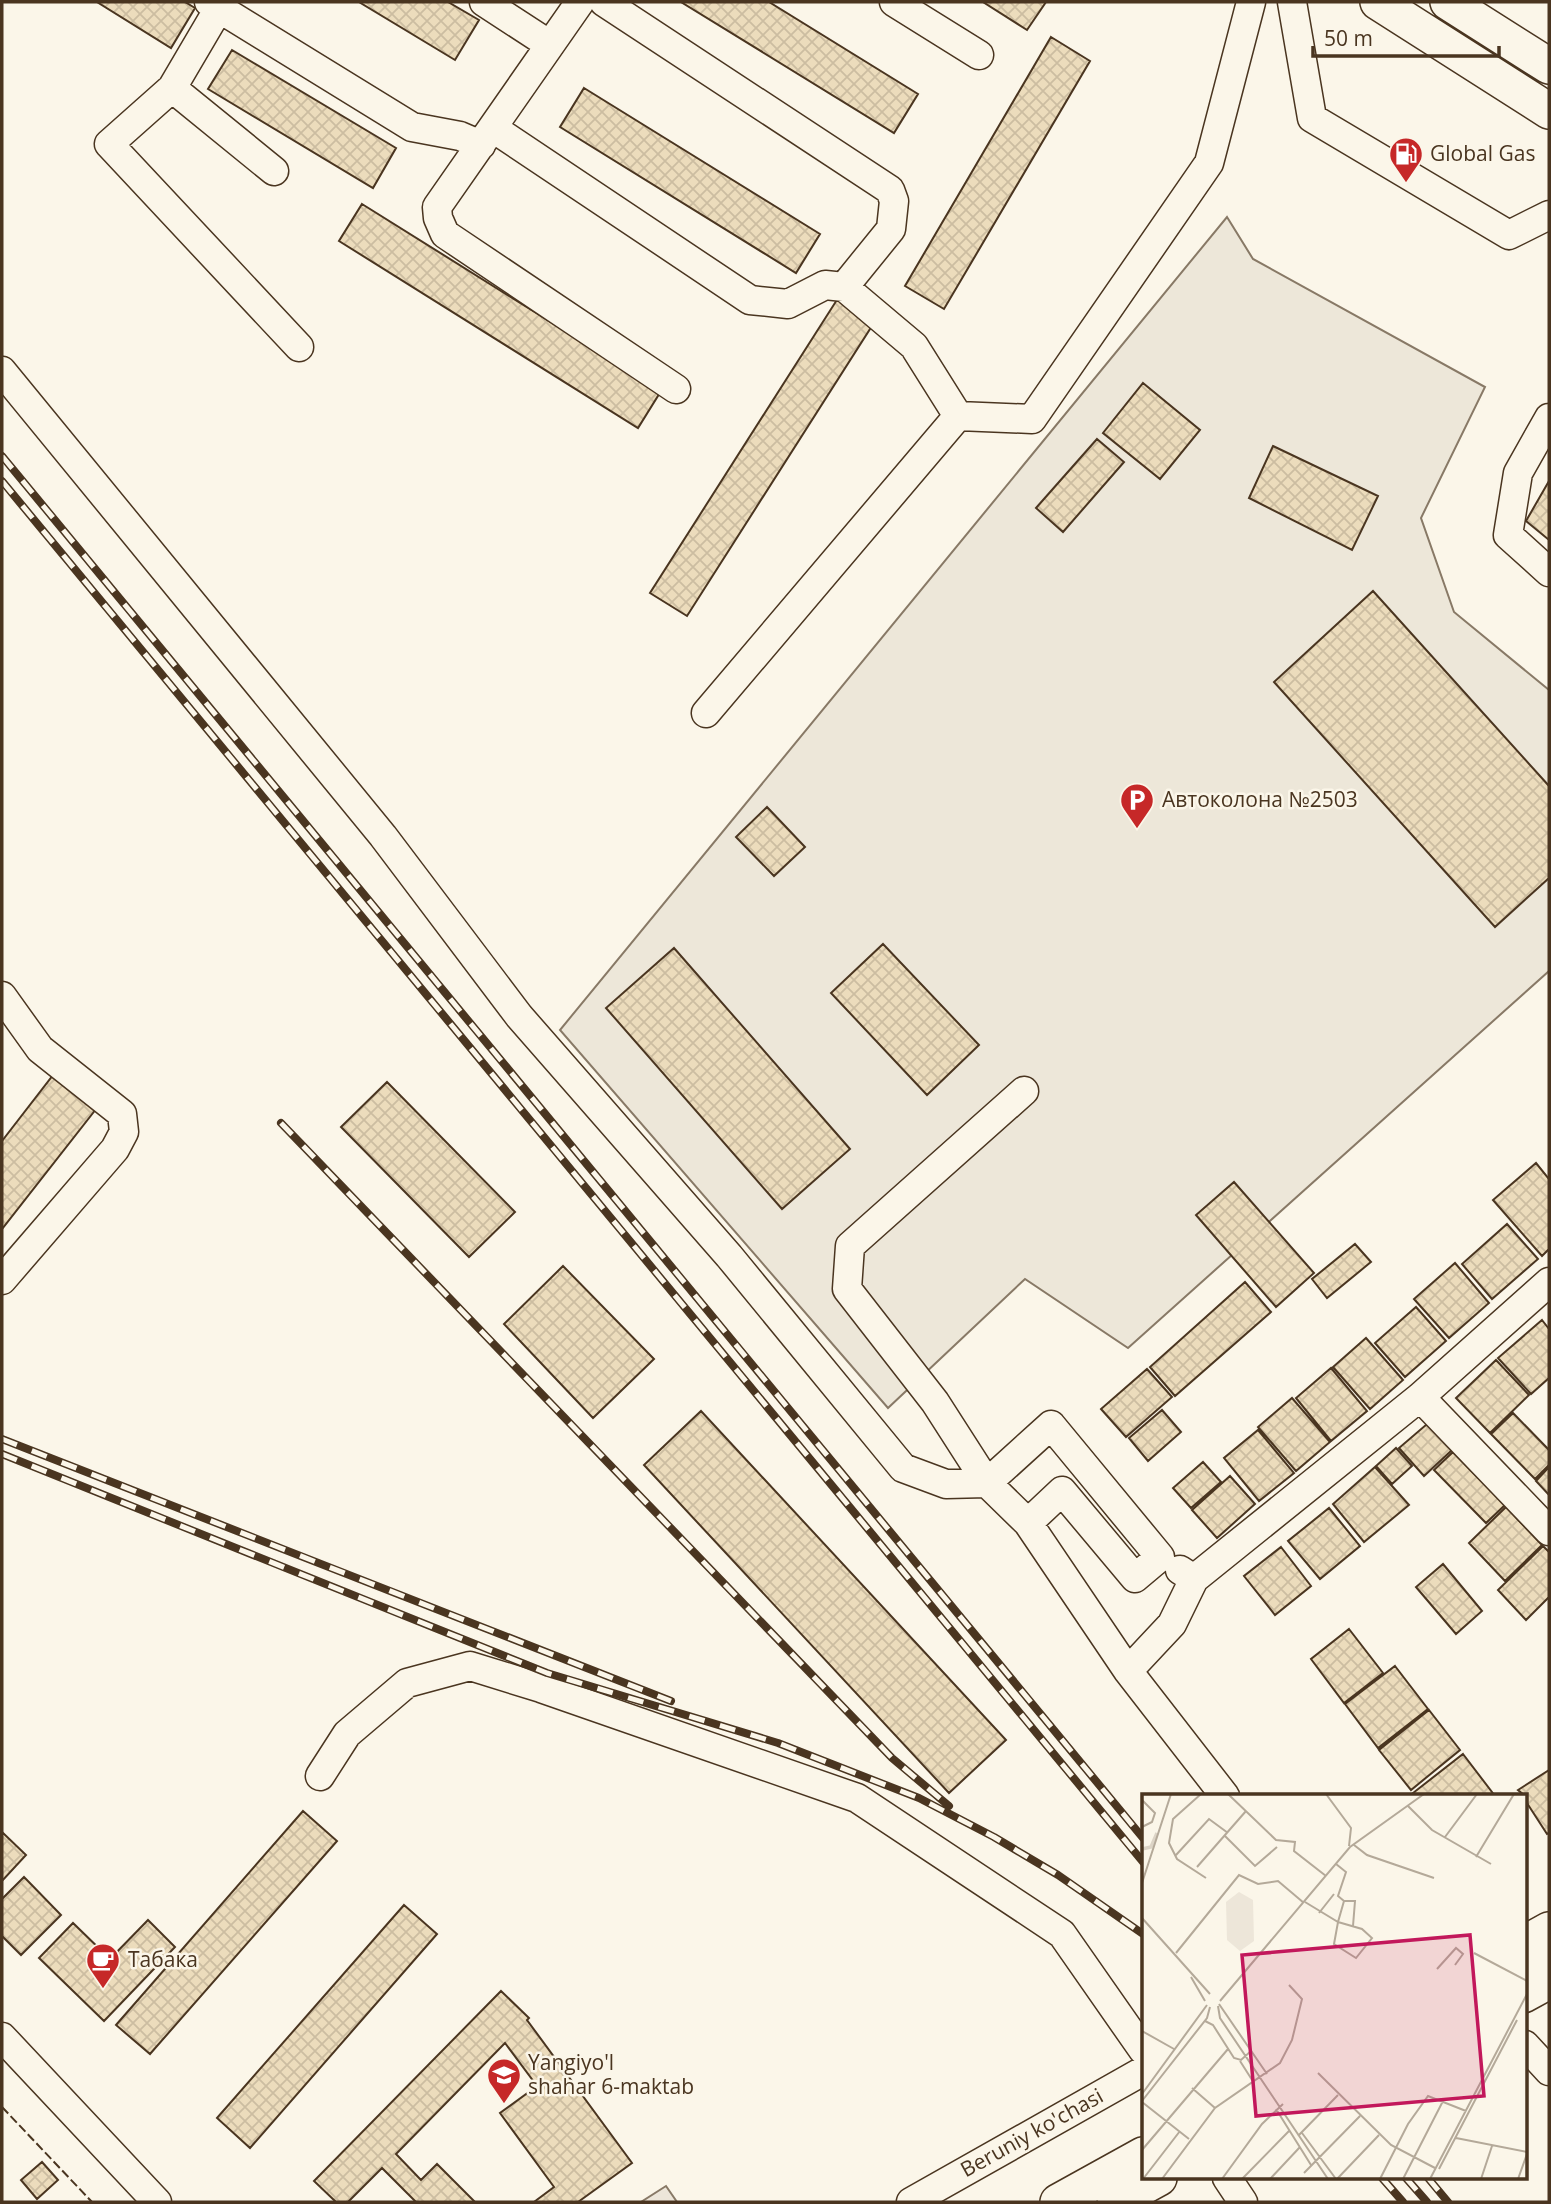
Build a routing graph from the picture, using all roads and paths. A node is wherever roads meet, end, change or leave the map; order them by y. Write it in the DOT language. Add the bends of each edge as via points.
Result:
graph roads {
  1 [pos="484,2"];
  2 [pos="580,2"];
  3 [pos="604,2"];
  4 [pos="894,2"];
  5 [pos="1251,2"];
  6 [pos="1292,2"];
  7 [pos="1378,2"];
  8 [pos="1448,2"];
  9 [pos="214,5"];
  10 [pos="550,45"];
  11 [pos="979,55"];
  12 [pos="1549,66"];
  13 [pos="172,88"];
  14 [pos="1549,111"];
  15 [pos="487,137"];
  16 [pos="274,171"];
  17 [pos="1549,215"];
  18 [pos="844,287"];
  19 [pos="299,347"];
  20 [pos="2,371"];
  21 [pos="676,390"];
  22 [pos="958,416"];
  23 [pos="1549,418"];
  24 [pos="1549,572"];
  25 [pos="706,713"];
  26 [pos="2,996"];
  27 [pos="1024,1091"];
  28 [pos="2,1280"];
  29 [pos="1549,1282"];
  30 [pos="1420,1396"];
  31 [pos="987,1483"];
  32 [pos="1028,1523"];
  33 [pos="1549,1531"];
  34 [pos="1160,1557"];
  35 [pos="1194,1579"];
  36 [pos="1128,1671"];
  37 [pos="320,1776"];
  38 [pos="1223,1794"];
  39 [pos="1549,1930"];
  40 [pos="1526,1942"];
  41 [pos="1549,1961"];
  42 [pos="1526,1974"];
  43 [pos="1549,1985"];
  44 [pos="1526,1997"];
  45 [pos="2,2037"];
  46 [pos="1526,2046"];
  47 [pos="1142,2049"];
  48 [pos="1549,2071"];
  49 [pos="1142,2072"];
  50 [pos="1142,2156"];
  51 [pos="1155,2180"];
  52 [pos="920,2200"];
  53 [pos="157,2202"];
  54 [pos="1058,2202"];
  55 [pos="1115,2202"];
  1 -- 10 [label="street"];
  2 -- 10 [label="street"];
  3 -- 18 [label="street" via="890,190 894,201 891,229"];
  4 -- 11 [label="street"];
  5 -- 22 [label="street" via="1209,163 1032,419"];
  6 -- 17 [label="street" via="1312,118 1509,236"];
  7 -- 14 [label="main road"];
  8 -- 12 [label="main road"];
  9 -- 13 [label="street"];
  9 -- 15 [label="street" via="412,127"];
  10 -- 15 [label="street"];
  13 -- 16 [label="street"];
  13 -- 19 [label="street" via="109,144"];
  15 -- 18 [label="street" via="750,300 788,304 825,285"];
  15 -- 21 [label="street" via="438,207 445,234"];
  18 -- 22 [label="street" via="914,346"];
  20 -- 31 [label="street" via="383,836 519,1016 729,1256 903,1468 946,1484"];
  22 -- 25 [label="street"];
  23 -- 24 [label="street" via="1518,472 1508,535"];
  26 -- 28 [label="street" via="40,1049 122,1114 124,1132 115,1149"];
  27 -- 31 [label="street" via="850,1246 847,1289 935,1402"];
  29 -- 30 [label="street"];
  30 -- 33 [label="street"];
  30 -- 35 [label="street"];
  31 -- 32 [label="street"];
  31 -- 34 [label="street" via="1051,1425"];
  32 -- 34 [label="street" via="1062,1491 1135,1578"];
  32 -- 36 [label="street"];
  34 -- 35 [label="street"];
  35 -- 36 [label="street" via="1172,1624"];
  36 -- 38 [label="street"];
  37 -- 47 [label="street" via="347,1734 407,1683 470,1666 541,1688 857,1798 1062,1934"];
  39 -- 40 [label="main road"];
  41 -- 42 [label="main road"];
  43 -- 44 [label="street"];
  45 -- 53 [label="street"];
  46 -- 48 [label="street"];
  49 -- 52 [label="street, Beruniy ko'chasi"];
  50 -- 54 [label="main road"];
  51 -- 55 [label="main road"];
}
